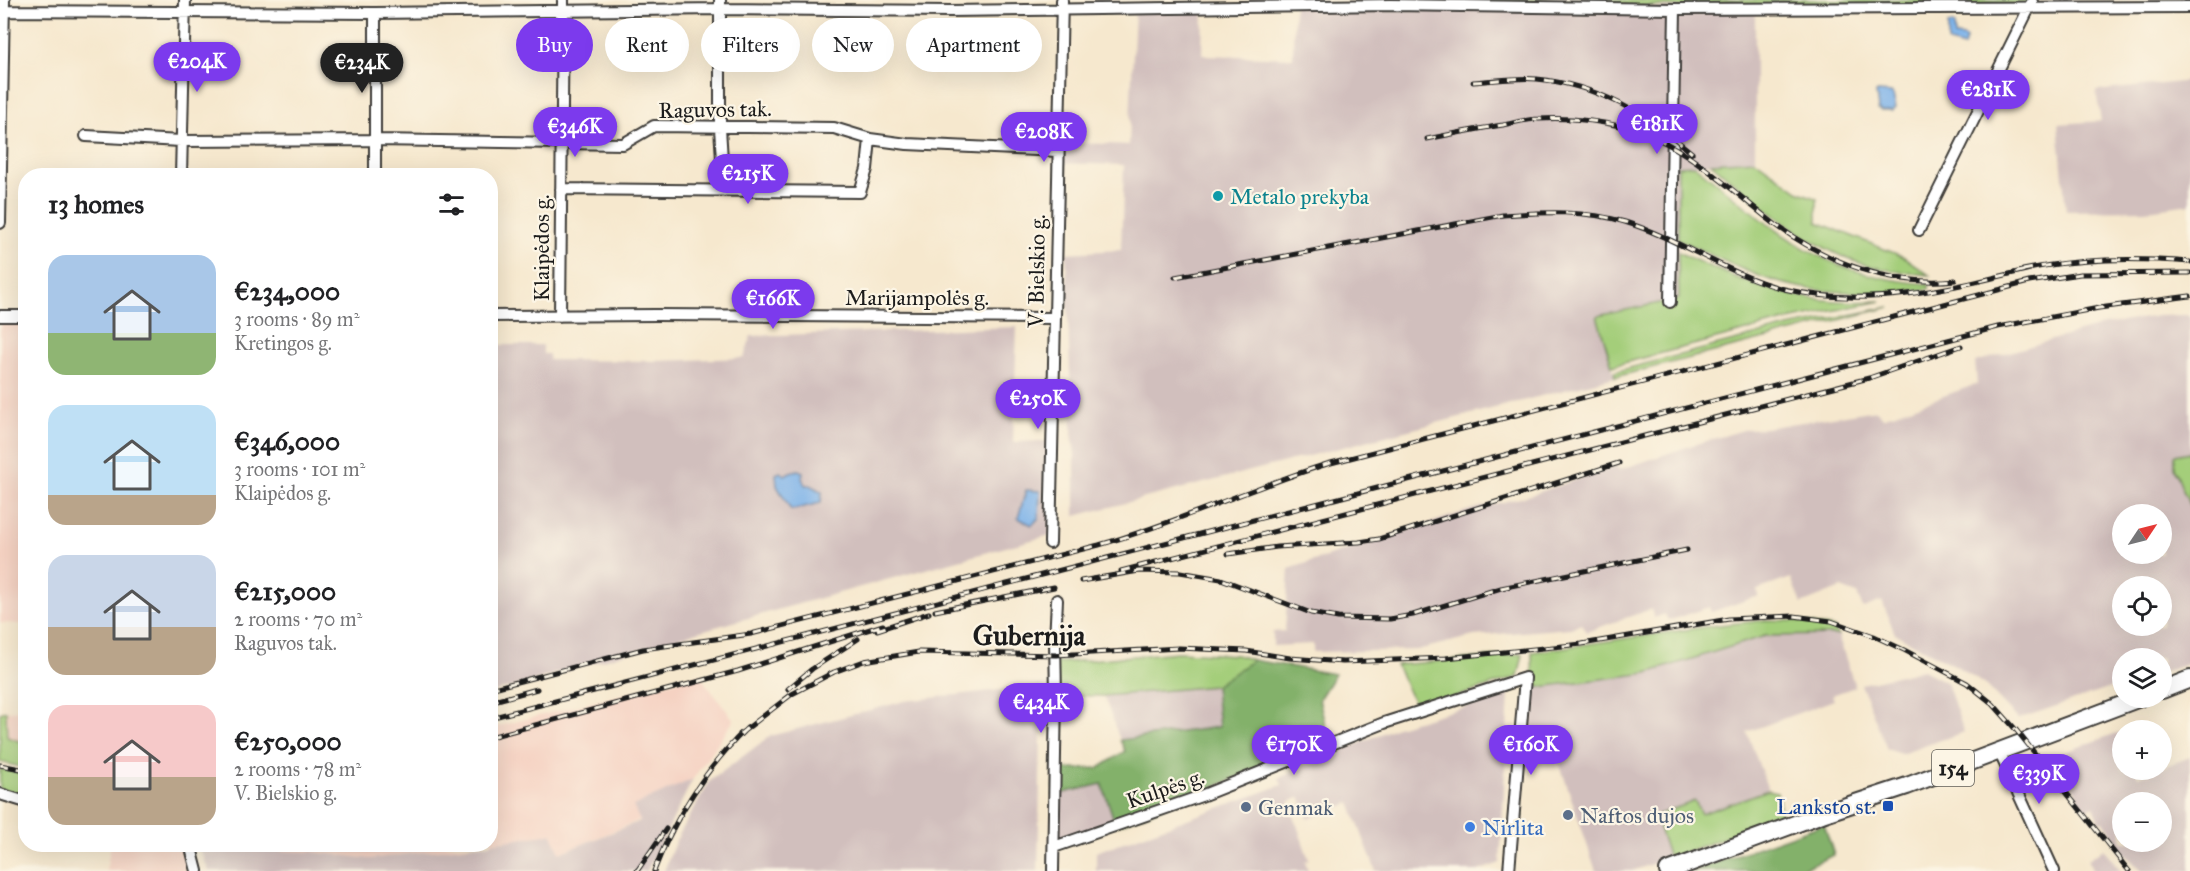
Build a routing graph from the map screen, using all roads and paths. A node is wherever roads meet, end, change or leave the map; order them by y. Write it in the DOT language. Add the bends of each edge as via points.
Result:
graph roads {
  1 [pos="563,0"];
  2 [pos="1275,3"];
  3 [pos="1383,3"];
  4 [pos="1534,3"];
  5 [pos="2031,3"];
  6 [pos="1061,4"];
  7 [pos="1175,4"];
  8 [pos="1780,4"];
  9 [pos="185,5"];
  10 [pos="721,5"];
  11 [pos="891,5"];
  12 [pos="2,7"];
  13 [pos="2190,7"];
  14 [pos="1675,9"];
  15 [pos="563,12"];
  16 [pos="375,13"];
  17 [pos="720,128"];
  18 [pos="86,136"];
  19 [pos="870,139"];
  20 [pos="376,140"];
  21 [pos="181,141"];
  22 [pos="561,144"];
  23 [pos="1058,151"];
  24 [pos="181,168"];
  25 [pos="375,168"];
  26 [pos="561,189"];
  27 [pos="724,191"];
  28 [pos="0,223"];
  29 [pos="1918,230"];
  30 [pos="1670,302"];
  31 [pos="0,316"];
  32 [pos="18,316"];
  33 [pos="498,316"];
  34 [pos="560,316"];
  35 [pos="1055,318"];
  36 [pos="1050,543"];
  37 [pos="1057,600"];
  38 [pos="2190,679"];
  39 [pos="2172,686"];
  40 [pos="2113,708"];
  41 [pos="1999,751"];
  42 [pos="0,794"];
  43 [pos="18,800"];
  44 [pos="1054,847"];
  45 [pos="192,852"];
  46 [pos="197,871"];
  47 [pos="1053,871"];
  48 [pos="1509,871"];
  49 [pos="1668,871"];
  50 [pos="2054,871"];
  1 -- 15 [label="street, Klaipėdos g."];
  2 -- 3 [label="street"];
  2 -- 7 [label="street"];
  3 -- 4 [label="street"];
  4 -- 14 [label="street"];
  5 -- 8 [label="street"];
  5 -- 13 [label="street"];
  5 -- 29 [label="street"];
  6 -- 7 [label="street"];
  6 -- 11 [label="street"];
  6 -- 23 [label="street, V. Bielskio g."];
  8 -- 14 [label="street"];
  9 -- 12 [label="street"];
  9 -- 16 [label="street"];
  9 -- 21 [label="street"];
  10 -- 11 [label="street"];
  10 -- 15 [label="street"];
  10 -- 17 [label="street"];
  12 -- 28 [label="street"];
  14 -- 30 [label="street"];
  15 -- 16 [label="street"];
  15 -- 22 [label="street, Klaipėdos g."];
  16 -- 20 [label="street"];
  17 -- 19 [label="street, Raguvos tak." via="834,128"];
  17 -- 22 [label="street, Raguvos tak." via="654,126 622,144"];
  17 -- 27 [label="street"];
  18 -- 21 [label="street, Raguvos tak."];
  19 -- 23 [label="street, Raguvos tak."];
  19 -- 27 [label="street" via="860,192"];
  20 -- 21 [label="street, Raguvos tak."];
  20 -- 22 [label="street, Raguvos tak."];
  20 -- 25 [label="street"];
  21 -- 24 [label="street"];
  22 -- 26 [label="street, Klaipėdos g."];
  23 -- 35 [label="street, V. Bielskio g."];
  26 -- 27 [label="street"];
  26 -- 34 [label="street, Klaipėdos g."];
  31 -- 32 [label="street"];
  33 -- 34 [label="street, Marijampolės g."];
  34 -- 35 [label="street, Marijampolės g."];
  35 -- 36 [label="street, V. Bielskio g."];
  37 -- 44 [label="street"];
  38 -- 39 [label="main road"];
  40 -- 41 [label="main road, 154"];
  41 -- 49 [label="main road, 154"];
  41 -- 50 [label="street"];
  42 -- 43 [label="street"];
  44 -- 47 [label="street"];
  44 -- 48 [label="street, Kulpės g." via="1201,796 1384,723 1525,678"];
  45 -- 46 [label="street"];
}
